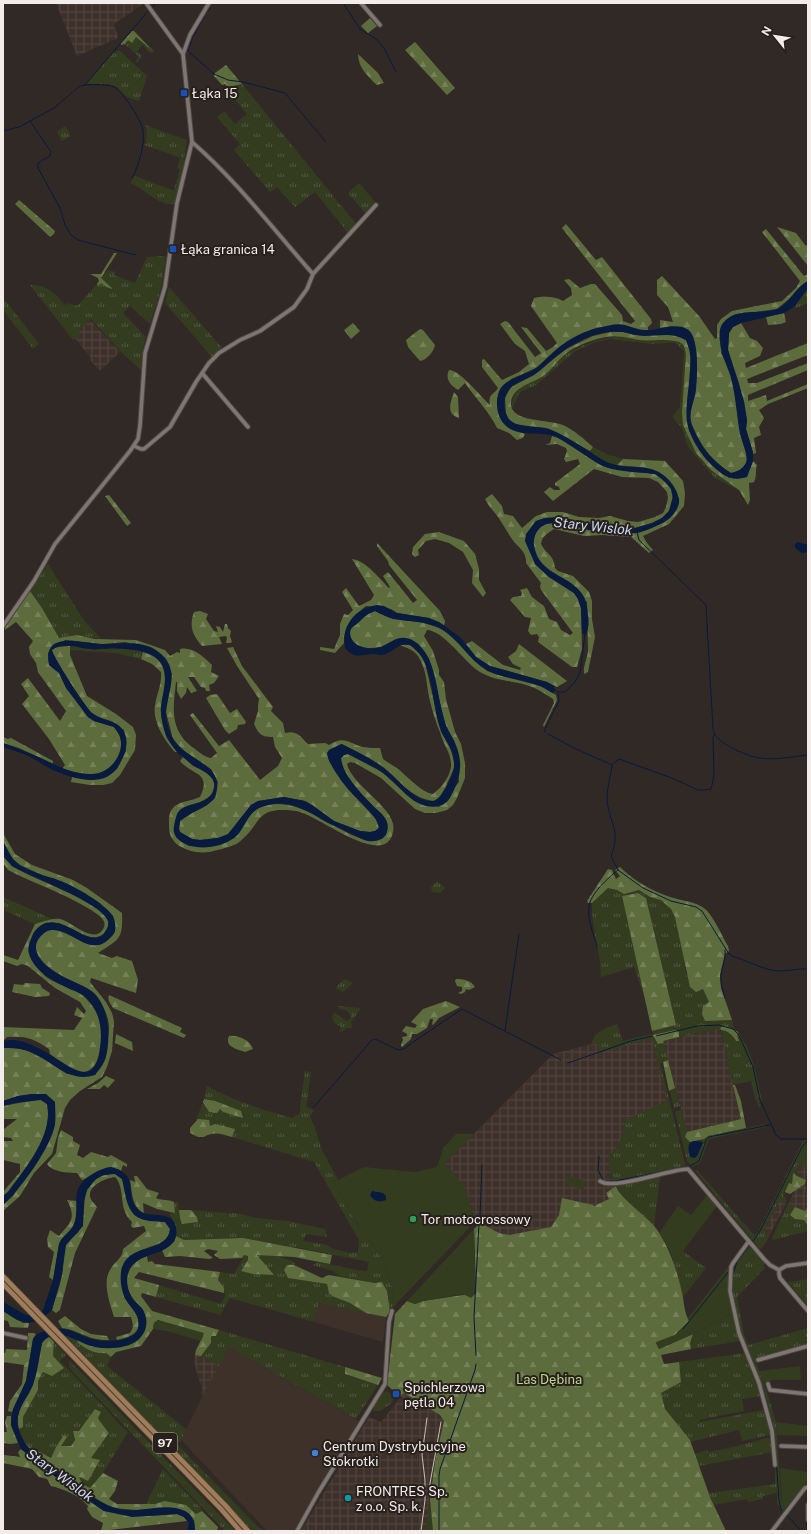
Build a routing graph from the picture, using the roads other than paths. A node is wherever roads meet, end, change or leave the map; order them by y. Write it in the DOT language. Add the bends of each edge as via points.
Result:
graph roads {
  1 [pos="146,3"];
  2 [pos="209,3"];
  3 [pos="362,3"];
  4 [pos="380,25"];
  5 [pos="183,54"];
  6 [pos="192,142"];
  7 [pos="376,205"];
  8 [pos="313,274"];
  9 [pos="202,373"];
  10 [pos="248,427"];
  11 [pos="134,446"];
  12 [pos="3,626"];
  13 [pos="600,1181"];
  14 [pos="749,1241"];
  15 [pos="808,1263"];
  16 [pos="779,1270"];
  17 [pos="3,1276"];
  18 [pos="3,1284"];
  19 [pos="392,1311"];
  20 [pos="808,1311"];
  21 [pos="3,1334"];
  22 [pos="26,1338"];
  23 [pos="808,1346"];
  24 [pos="758,1360"];
  25 [pos="768,1384"];
  26 [pos="808,1394"];
  27 [pos="781,1446"];
  28 [pos="808,1447"];
  29 [pos="775,1465"];
  30 [pos="808,1487"];
  31 [pos="808,1505"];
  32 [pos="808,1520"];
  33 [pos="773,1530"];
  34 [pos="240,1531"];
  35 [pos="248,1531"];
  36 [pos="297,1531"];
  1 -- 5 [label="street"];
  2 -- 5 [label="street" via="190,35"];
  3 -- 4 [label="street"];
  5 -- 6 [label="street"];
  6 -- 8 [label="street" via="234,182"];
  6 -- 11 [label="street" via="177,203 165,287 145,353 140,426"];
  7 -- 8 [label="street"];
  8 -- 9 [label="street" via="307,289 294,307 260,331 220,353"];
  9 -- 10 [label="street"];
  9 -- 11 [label="street" via="170,427 144,449"];
  11 -- 12 [label="street" via="55,544 34,581"];
  13 -- 14 [label="street" via="606,1184 621,1183 688,1169"];
  14 -- 16 [label="street" via="770,1265"];
  14 -- 29 [label="street" via="731,1267 730,1290 739,1333 759,1383 772,1431"];
  15 -- 16 [label="street" via="786,1266"];
  16 -- 20 [label="street" via="780,1278"];
  17 -- 35 [label="main road, 97"];
  18 -- 34 [label="main road, 97"];
  19 -- 36 [label="street" via="384,1384"];
  21 -- 22 [label="street"];
  23 -- 24 [label="street"];
  25 -- 26 [label="street" via="770,1390"];
  27 -- 28 [label="street"];
  30 -- 33 [label="street"];
  31 -- 32 [label="street"];
}
